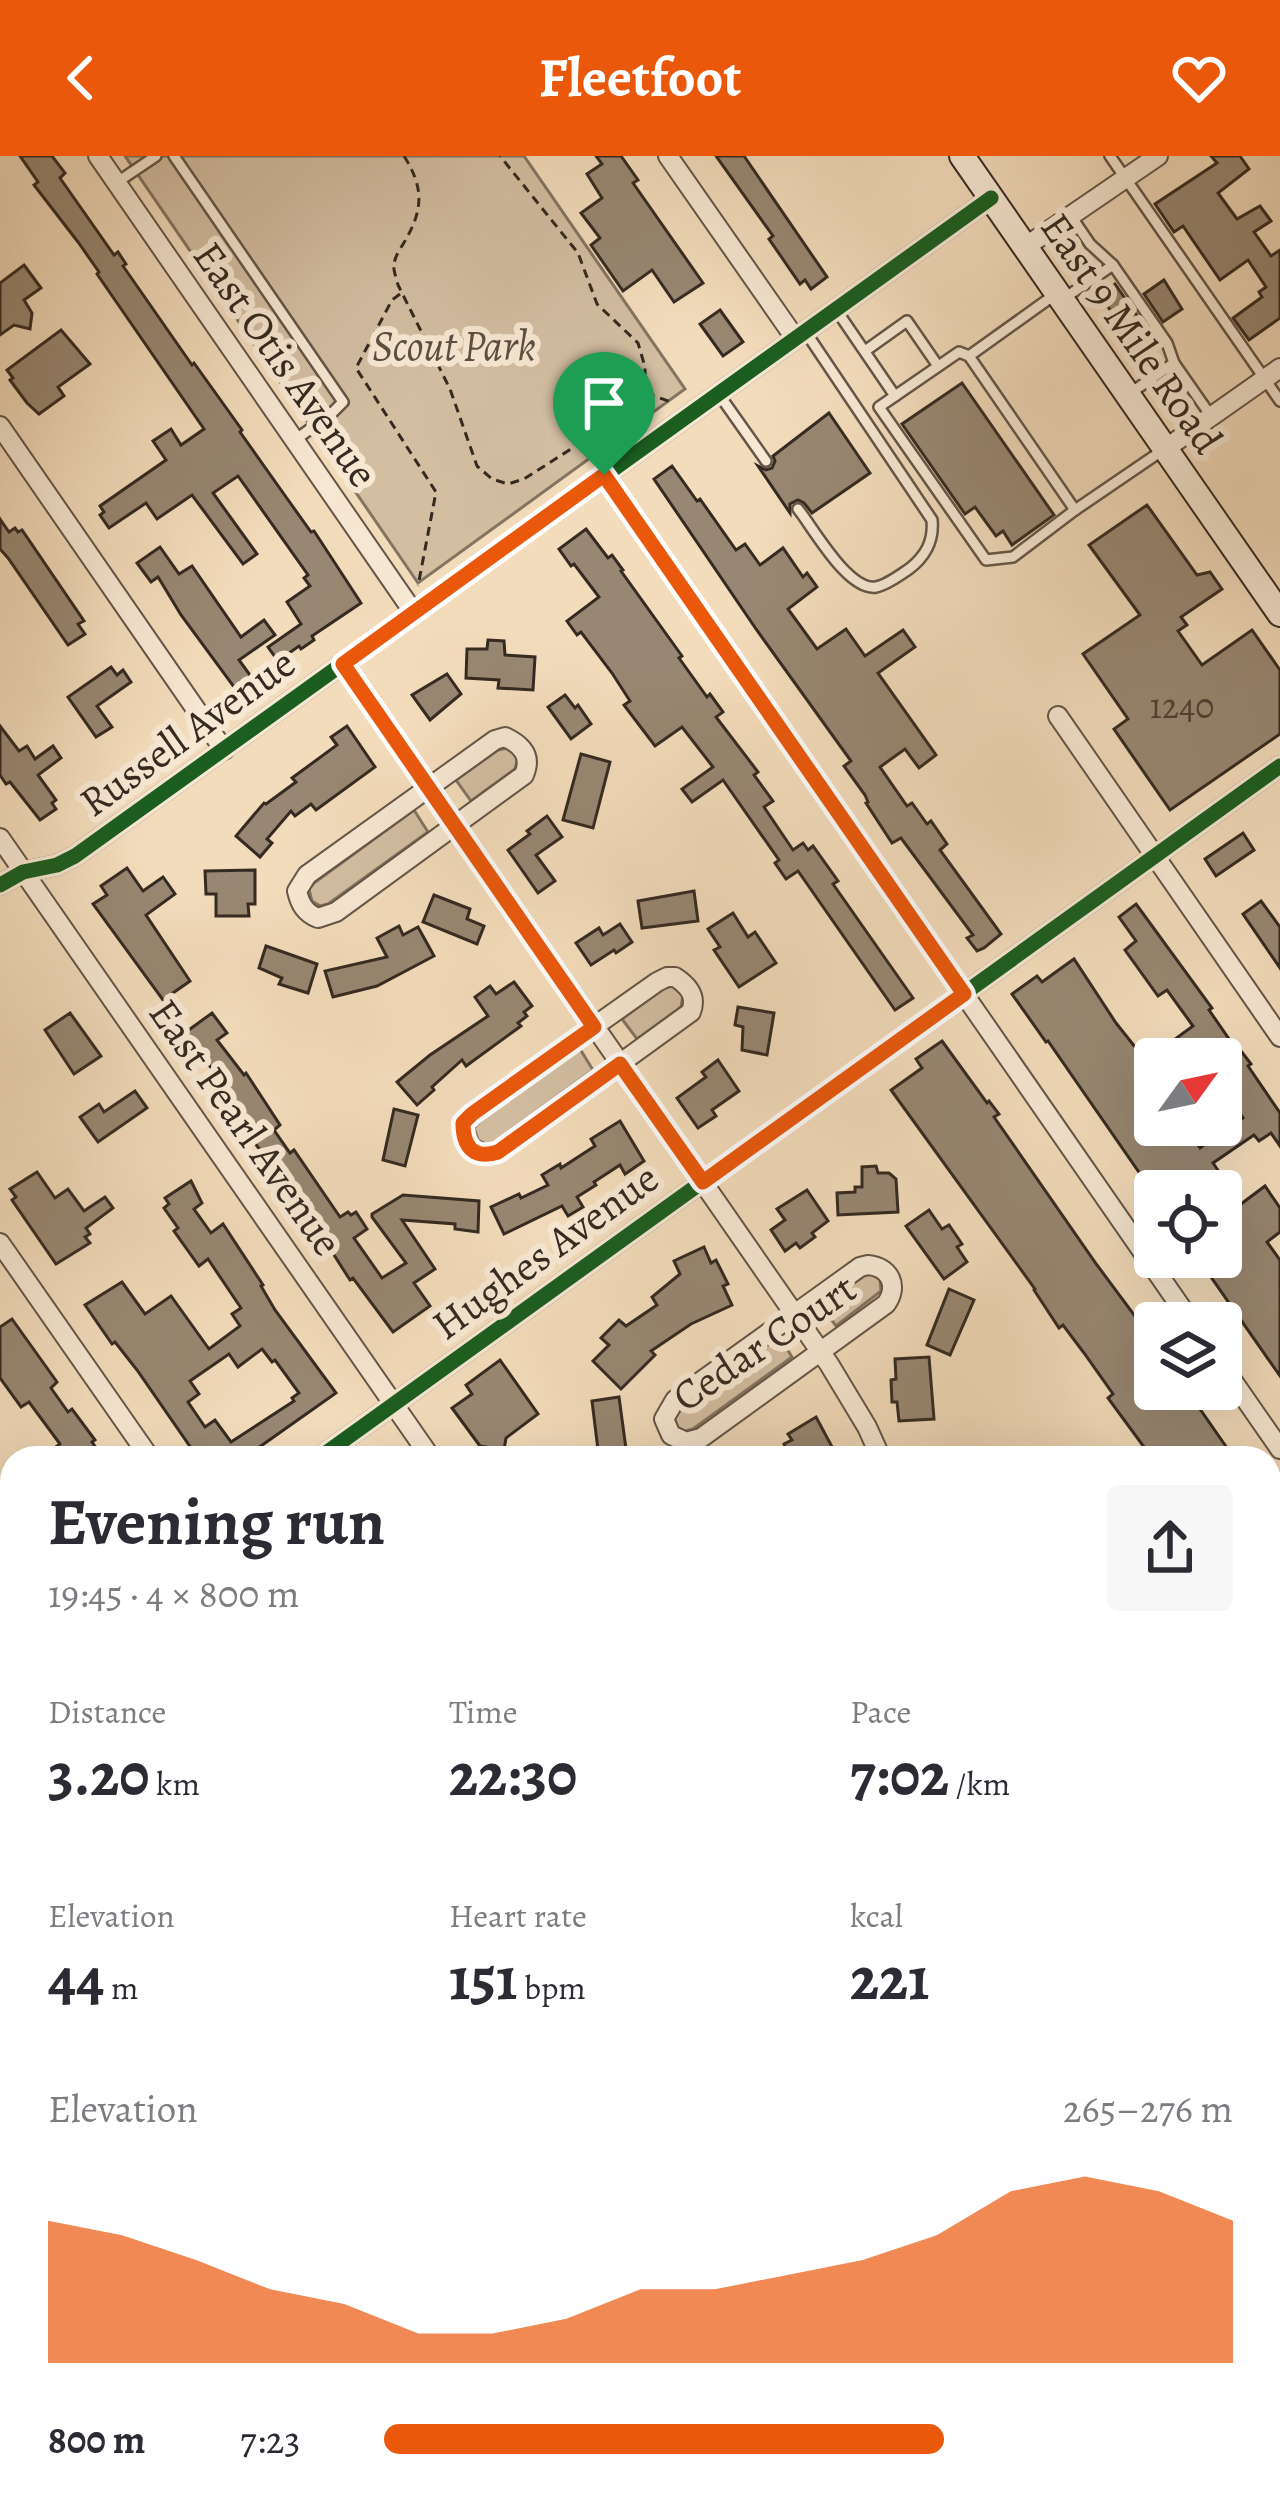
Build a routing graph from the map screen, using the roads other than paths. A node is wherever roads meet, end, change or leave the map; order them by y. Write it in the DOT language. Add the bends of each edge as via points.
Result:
graph roads {
  1 [pos="98,156"];
  2 [pos="156,156"];
  3 [pos="174,156"];
  4 [pos="668,156"];
  5 [pos="962,156"];
  6 [pos="1110,156"];
  7 [pos="1158,156"];
  8 [pos="1126,179"];
  9 [pos="116,183"];
  10 [pos="991,198"];
  11 [pos="1071,216"];
  12 [pos="1025,247"];
  13 [pos="1113,265"];
  14 [pos="1059,297"];
  15 [pos="835,309"];
  16 [pos="800,335"];
  17 [pos="865,351"];
  18 [pos="968,356"];
  19 [pos="1174,363"];
  20 [pos="938,366"];
  21 [pos="1272,374"];
  22 [pos="718,393"];
  23 [pos="1128,395"];
  24 [pos="896,396"];
  25 [pos="1280,401"];
  26 [pos="1211,416"];
  27 [pos="0,426"];
  28 [pos="295,440"];
  29 [pos="1165,449"];
  30 [pos="766,461"];
  31 [pos="604,475"];
  32 [pos="798,508"];
  33 [pos="1075,510"];
  34 [pos="414,613"];
  35 [pos="1280,614"];
  36 [pos="343,664"];
  37 [pos="1058,716"];
  38 [pos="224,750"];
  39 [pos="1280,766"];
  40 [pos="428,788"];
  41 [pos="454,826"];
  42 [pos="0,838"];
  43 [pos="1154,855"];
  44 [pos="23,872"];
  45 [pos="0,885"];
  46 [pos="964,994"];
  47 [pos="594,1027"];
  48 [pos="1280,1037"];
  49 [pos="620,1064"];
  50 [pos="703,1182"];
  51 [pos="0,1243"];
  52 [pos="1177,1302"];
  53 [pos="794,1314"];
  54 [pos="821,1352"];
  55 [pos="1242,1394"];
  56 [pos="394,1404"];
  57 [pos="142,1446"];
  58 [pos="336,1446"];
  59 [pos="423,1446"];
  60 [pos="875,1446"];
  61 [pos="1278,1446"];
  1 -- 9 [label="street, East Otis Avenue"];
  2 -- 9 [label="lane"];
  3 -- 28 [label="lane" via="344,402"];
  4 -- 16 [label="street"];
  5 -- 10 [label="main road, East 9 Mile Road"];
  6 -- 8 [label="lane"];
  7 -- 8 [label="street"];
  8 -- 11 [label="street"];
  8 -- 21 [label="lane"];
  9 -- 28 [label="street, East Otis Avenue"];
  10 -- 12 [label="main road, East 9 Mile Road"];
  10 -- 15 [label="street, Russell Avenue"];
  11 -- 12 [label="street"];
  11 -- 13 [label="lane"];
  12 -- 14 [label="main road, East 9 Mile Road"];
  13 -- 14 [label="lane"];
  13 -- 19 [label="lane"];
  14 -- 18 [label="lane"];
  14 -- 23 [label="main road, East 9 Mile Road"];
  15 -- 16 [label="street, Russell Avenue"];
  15 -- 17 [label="lane"];
  16 -- 22 [label="street, Russell Avenue"];
  16 -- 32 [label="lane" via="932,520 933,533 906,572 860,585"];
  17 -- 20 [label="lane" via="907,321"];
  17 -- 24 [label="lane"];
  18 -- 20 [label="lane" via="958,352"];
  18 -- 33 [label="lane"];
  19 -- 23 [label="lane"];
  19 -- 26 [label="lane"];
  20 -- 24 [label="lane"];
  21 -- 25 [label="lane"];
  21 -- 26 [label="street"];
  22 -- 30 [label="lane"];
  22 -- 31 [label="street, Russell Avenue"];
  23 -- 29 [label="main road, East 9 Mile Road"];
  24 -- 33 [label="lane" via="879,406 986,560 1013,557"];
  26 -- 29 [label="street"];
  27 -- 38 [label="street"];
  28 -- 34 [label="street, East Otis Avenue"];
  29 -- 33 [label="lane"];
  29 -- 35 [label="main road, East 9 Mile Road"];
  31 -- 34 [label="street, Russell Avenue"];
  31 -- 46 [label="street"];
  34 -- 36 [label="street, Russell Avenue"];
  36 -- 38 [label="street, Russell Avenue"];
  36 -- 40 [label="street"];
  37 -- 43 [label="street"];
  38 -- 44 [label="street, Russell Avenue" via="75,856"];
  39 -- 43 [label="street, Hughes Avenue"];
  40 -- 41 [label="street"];
  40 -- 41 [label="street" via="495,740 505,737 526,752 524,775"];
  40 -- 41 [label="street" via="308,875 299,902 318,918 328,916"];
  41 -- 47 [label="street"];
  42 -- 44 [label="street, East Pearl Avenue"];
  43 -- 46 [label="street, Hughes Avenue"];
  43 -- 48 [label="street"];
  44 -- 45 [label="street, Russell Avenue"];
  44 -- 56 [label="street, East Pearl Avenue"];
  46 -- 50 [label="street, Hughes Avenue"];
  46 -- 52 [label="street"];
  47 -- 49 [label="street"];
  47 -- 49 [label="street" via="667,977 691,992 691,1012"];
  47 -- 49 [label="street" via="472,1114 463,1123 468,1149 498,1152"];
  49 -- 50 [label="street"];
  50 -- 53 [label="street"];
  50 -- 56 [label="street, Hughes Avenue"];
  51 -- 57 [label="street"];
  53 -- 54 [label="street"];
  53 -- 54 [label="street, Cedar Court" via="860,1267 889,1275 886,1304"];
  53 -- 54 [label="street, Cedar Court" via="674,1400 664,1419 671,1435 701,1438"];
  54 -- 60 [label="street"];
  55 -- 61 [label="street"];
  56 -- 58 [label="street, Hughes Avenue"];
  56 -- 59 [label="street, East Pearl Avenue"];
}
